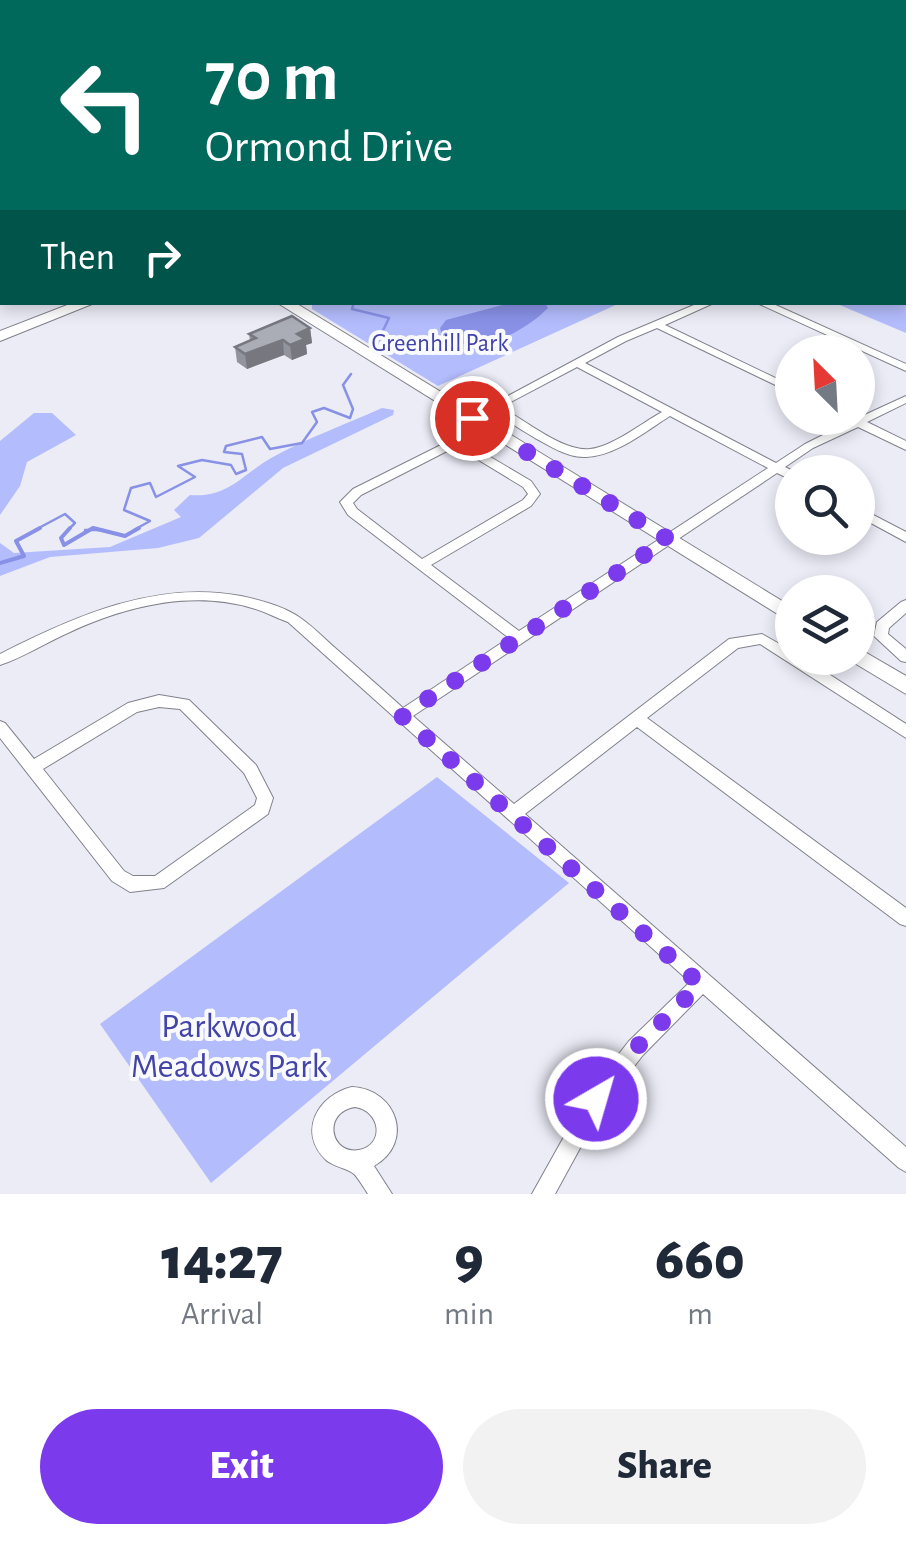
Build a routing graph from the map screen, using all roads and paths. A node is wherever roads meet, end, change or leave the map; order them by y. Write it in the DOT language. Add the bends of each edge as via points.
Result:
graph roads {
  1 [pos="82,305"];
  2 [pos="288,305"];
  3 [pos="703,305"];
  4 [pos="767,305"];
  5 [pos="658,325"];
  6 [pos="0,336"];
  7 [pos="576,362"];
  8 [pos="906,368"];
  9 [pos="775,382"];
  10 [pos="906,399"];
  11 [pos="875,411"];
  12 [pos="668,412"];
  13 [pos="875,431"];
  14 [pos="829,435"];
  15 [pos="906,446"];
  16 [pos="797,455"];
  17 [pos="775,467"];
  18 [pos="775,469"];
  19 [pos="875,521"];
  20 [pos="906,538"];
  21 [pos="668,539"];
  22 [pos="422,564"];
  23 [pos="775,605"];
  24 [pos="906,605"];
  25 [pos="517,637"];
  26 [pos="775,645"];
  27 [pos="906,658"];
  28 [pos="0,660"];
  29 [pos="875,667"];
  30 [pos="820,675"];
  31 [pos="906,686"];
  32 [pos="402,716"];
  33 [pos="636,718"];
  34 [pos="0,727"];
  35 [pos="906,732"];
  36 [pos="33,767"];
  37 [pos="514,813"];
  38 [pos="906,918"];
  39 [pos="700,984"];
  40 [pos="357,1162"];
  41 [pos="906,1162"];
  42 [pos="380,1194"];
  43 [pos="543,1194"];
  1 -- 6 [label="street"];
  2 -- 21 [label="street"];
  3 -- 5 [label="street"];
  4 -- 8 [label="street"];
  5 -- 7 [label="street"];
  5 -- 9 [label="street"];
  7 -- 12 [label="street"];
  7 -- 12 [label="street" via="504,399 499,409 572,455 587,457"];
  10 -- 11 [label="street"];
  12 -- 17 [label="street"];
  13 -- 15 [label="street"];
  14 -- 16 [label="street"];
  18 -- 21 [label="street"];
  19 -- 20 [label="street"];
  21 -- 23 [label="street"];
  21 -- 25 [label="street"];
  22 -- 22 [label="street" via="527,504 533,490 466,446 450,444 350,496 352,512"];
  22 -- 25 [label="street"];
  24 -- 27 [label="street" via="882,626 881,636"];
  25 -- 32 [label="street"];
  26 -- 33 [label="street" via="742,639"];
  28 -- 32 [label="street" via="116,606 212,596 293,619"];
  29 -- 31 [label="street"];
  30 -- 35 [label="street"];
  32 -- 37 [label="street"];
  33 -- 37 [label="street"];
  33 -- 38 [label="street"];
  34 -- 36 [label="street"];
  36 -- 36 [label="street" via="130,884 158,882 262,809 265,798 250,770 184,704 132,707"];
  37 -- 39 [label="street"];
  39 -- 41 [label="street"];
  39 -- 43 [label="street" via="596,1099"];
  40 -- 42 [label="street"];
}
